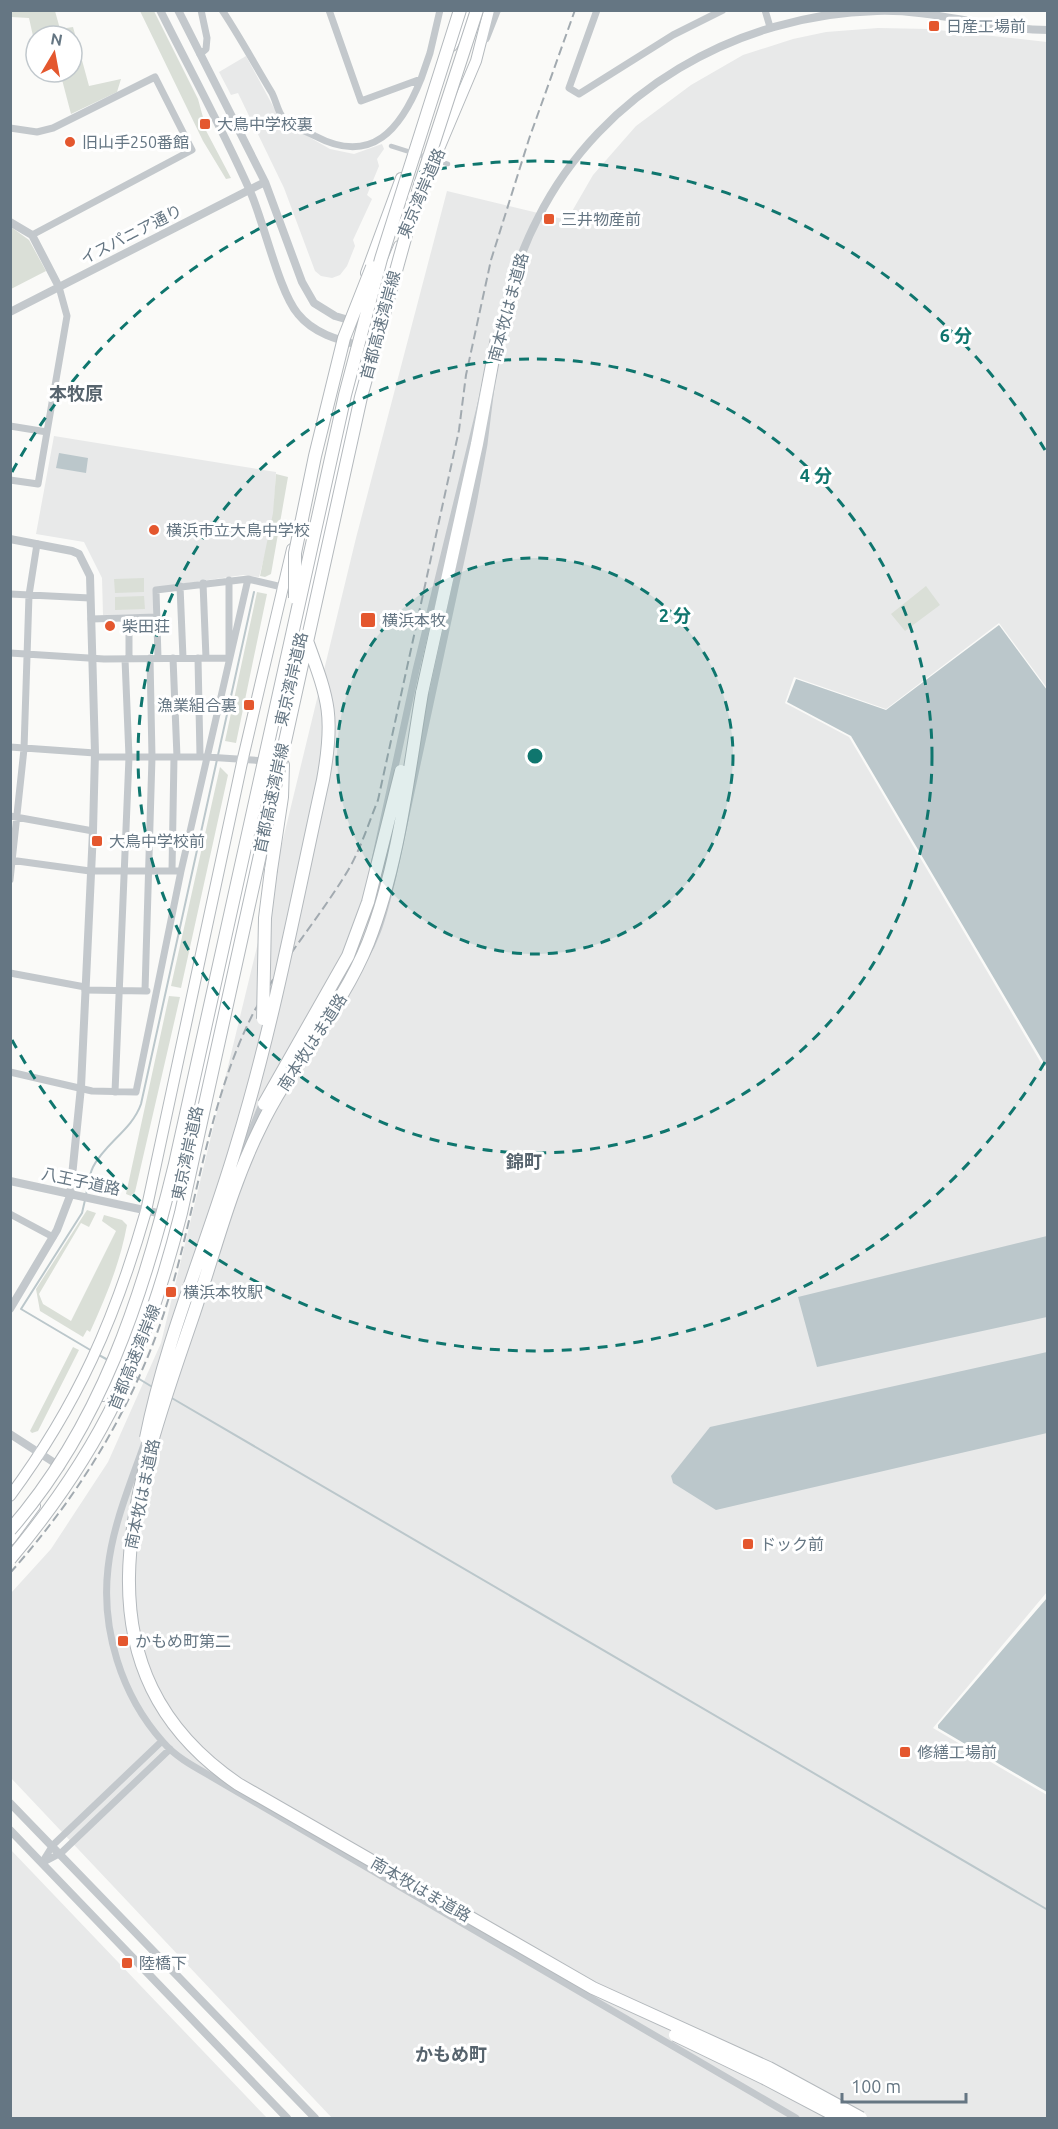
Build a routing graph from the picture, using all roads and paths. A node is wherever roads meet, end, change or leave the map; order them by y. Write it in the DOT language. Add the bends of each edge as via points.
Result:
graph roads {
  1 [pos="160,10"];
  2 [pos="178,10"];
  3 [pos="201,10"];
  4 [pos="222,10"];
  5 [pos="329,10"];
  6 [pos="440,10"];
  7 [pos="460,10"];
  8 [pos="471,10"];
  9 [pos="477,10"];
  10 [pos="489,10"];
  11 [pos="497,10"];
  12 [pos="597,10"];
  13 [pos="723,10"];
  14 [pos="765,10"];
  15 [pos="770,27"];
  16 [pos="1047,30"];
  17 [pos="200,54"];
  18 [pos="476,61"];
  19 [pos="441,67"];
  20 [pos="421,79"];
  21 [pos="10,128"];
  22 [pos="391,146"];
  23 [pos="448,164"];
  24 [pos="265,182"];
  25 [pos="404,185"];
  26 [pos="250,190"];
  27 [pos="10,222"];
  28 [pos="32,235"];
  29 [pos="59,287"];
  30 [pos="10,312"];
  31 [pos="349,321"];
  32 [pos="371,327"];
  33 [pos="497,338"];
  34 [pos="345,341"];
  35 [pos="366,346"];
  36 [pos="10,426"];
  37 [pos="47,432"];
  38 [pos="10,480"];
  39 [pos="10,539"];
  40 [pos="37,544"];
  41 [pos="248,579"];
  42 [pos="229,580"];
  43 [pos="203,583"];
  44 [pos="180,586"];
  45 [pos="282,587"];
  46 [pos="10,594"];
  47 [pos="29,595"];
  48 [pos="90,598"];
  49 [pos="157,617"];
  50 [pos="129,618"];
  51 [pos="91,619"];
  52 [pos="10,652"];
  53 [pos="28,654"];
  54 [pos="92,657"];
  55 [pos="154,658"];
  56 [pos="173,658"];
  57 [pos="183,658"];
  58 [pos="202,658"];
  59 [pos="229,658"];
  60 [pos="127,659"];
  61 [pos="422,693"];
  62 [pos="284,734"];
  63 [pos="10,747"];
  64 [pos="24,749"];
  65 [pos="95,755"];
  66 [pos="129,757"];
  67 [pos="152,757"];
  68 [pos="176,757"];
  69 [pos="203,757"];
  70 [pos="243,758"];
  71 [pos="272,762"];
  72 [pos="13,816"];
  73 [pos="93,831"];
  74 [pos="11,860"];
  75 [pos="90,871"];
  76 [pos="148,871"];
  77 [pos="172,871"];
  78 [pos="181,871"];
  79 [pos="125,872"];
  80 [pos="10,880"];
  81 [pos="10,973"];
  82 [pos="349,980"];
  83 [pos="85,988"];
  84 [pos="120,991"];
  85 [pos="145,991"];
  86 [pos="156,991"];
  87 [pos="10,1072"];
  88 [pos="81,1087"];
  89 [pos="116,1092"];
  90 [pos="10,1181"];
  91 [pos="70,1196"];
  92 [pos="146,1211"];
  93 [pos="10,1214"];
  94 [pos="173,1216"];
  95 [pos="53,1237"];
  96 [pos="211,1264"];
  97 [pos="10,1309"];
  98 [pos="10,1434"];
  99 [pos="40,1453"];
  100 [pos="61,1467"];
  101 [pos="10,1496"];
  102 [pos="134,1498"];
  103 [pos="10,1530"];
  104 [pos="10,1540"];
  105 [pos="10,1559"];
  106 [pos="162,1741"];
  107 [pos="170,1749"];
  108 [pos="10,1803"];
  109 [pos="10,1830"];
  110 [pos="53,1845"];
  111 [pos="61,1853"];
  112 [pos="42,1863"];
  113 [pos="287,2118"];
  114 [pos="315,2118"];
  115 [pos="796,2118"];
  116 [pos="840,2118"];
  117 [pos="861,2118"];
  1 -- 26 [label="street"];
  2 -- 17 [label="street"];
  3 -- 17 [label="street" via="207,38 206,49"];
  4 -- 20 [label="street" via="284,118 334,146 353,147 382,137 400,120"];
  5 -- 20 [label="street" via="361,100"];
  6 -- 20 [label="street"];
  7 -- 19 [label="street"];
  7 -- 25 [label="highway, 首都高速湾岸線, bridge"];
  8 -- 19 [label="highway, 東京湾岸道路"];
  9 -- 62 [label="highway, 首都高速湾岸線, bridge" via="375,339"];
  10 -- 18 [label="highway, 東京湾岸道路"];
  11 -- 18 [label="street"];
  12 -- 13 [label="street" via="569,88 579,94 673,35"];
  14 -- 15 [label="street"];
  15 -- 16 [label="street, 南本牧はま道路" via="824,15 880,11"];
  15 -- 33 [label="street, 南本牧はま道路" via="718,47 672,72 616,115 584,149 551,193 528,239"];
  17 -- 24 [label="street"];
  18 -- 32 [label="highway, 東京湾岸道路" via="383,284"];
  19 -- 31 [label="highway, 東京湾岸道路"];
  21 -- 28 [label="street" via="37,132 53,128 155,77 192,150"];
  22 -- 23 [label="street, bridge"];
  24 -- 26 [label="street, イスパニア通り"];
  24 -- 31 [label="street" via="302,282 314,303"];
  25 -- 102 [label="highway, bridge" via="344,338 295,554 297,612 330,713 323,780 246,1111 159,1380"];
  25 -- 103 [label="highway, 首都高速湾岸線, bridge" via="345,395 152,1256 124,1338 92,1409 49,1480"];
  26 -- 29 [label="street, イスパニア通り"];
  26 -- 34 [label="street" via="296,313 314,329"];
  27 -- 28 [label="street"];
  28 -- 29 [label="street"];
  29 -- 30 [label="street, イスパニア通り"];
  29 -- 37 [label="street" via="67,316"];
  31 -- 32 [label="street"];
  31 -- 34 [label="highway, 東京湾岸道路"];
  32 -- 35 [label="highway, 東京湾岸道路"];
  33 -- 61 [label="highway, 南本牧はま道路"];
  33 -- 82 [label="street" via="409,702"];
  33 -- 82 [label="street" via="473,504 393,876 378,932 363,964"];
  34 -- 35 [label="street"];
  34 -- 45 [label="highway, 東京湾岸道路"];
  35 -- 71 [label="highway, 東京湾岸道路"];
  36 -- 37 [label="street"];
  37 -- 38 [label="street" via="38,484"];
  39 -- 40 [label="street"];
  40 -- 47 [label="street"];
  40 -- 48 [label="street" via="79,554 90,576"];
  41 -- 42 [label="street"];
  41 -- 45 [label="street"];
  41 -- 59 [label="street"];
  42 -- 43 [label="street"];
  42 -- 59 [label="street"];
  43 -- 44 [label="street"];
  43 -- 58 [label="street"];
  44 -- 49 [label="street" via="156,590"];
  44 -- 57 [label="street"];
  45 -- 70 [label="highway, 東京湾岸道路"];
  46 -- 47 [label="street"];
  47 -- 48 [label="street"];
  47 -- 53 [label="street"];
  48 -- 51 [label="street"];
  49 -- 50 [label="street"];
  49 -- 55 [label="street"];
  50 -- 51 [label="street"];
  50 -- 60 [label="street"];
  51 -- 54 [label="street"];
  52 -- 53 [label="street"];
  53 -- 54 [label="street"];
  53 -- 64 [label="street"];
  54 -- 60 [label="street"];
  54 -- 65 [label="street"];
  55 -- 56 [label="street"];
  55 -- 60 [label="street"];
  55 -- 67 [label="street"];
  56 -- 57 [label="street"];
  56 -- 68 [label="street"];
  57 -- 58 [label="street"];
  58 -- 59 [label="street"];
  58 -- 69 [label="street"];
  59 -- 69 [label="street"];
  60 -- 66 [label="street"];
  61 -- 96 [label="highway, 南本牧はま道路, bridge" via="393,858 368,944 336,1008 260,1127"];
  61 -- 102 [label="highway, 南本牧はま道路, bridge" via="362,920 339,976 280,1073 252,1131 168,1379"];
  62 -- 96 [label="highway, bridge" via="282,797 265,918 260,1044"];
  62 -- 105 [label="highway, 首都高速湾岸線, bridge" via="181,1213 156,1303 127,1381 94,1444 65,1490"];
  63 -- 64 [label="street"];
  64 -- 65 [label="street"];
  64 -- 72 [label="street"];
  65 -- 66 [label="street"];
  65 -- 73 [label="street"];
  66 -- 67 [label="street"];
  66 -- 79 [label="street"];
  67 -- 68 [label="street"];
  67 -- 76 [label="street"];
  68 -- 69 [label="street"];
  68 -- 77 [label="street"];
  69 -- 70 [label="street"];
  69 -- 78 [label="street"];
  70 -- 71 [label="street"];
  70 -- 92 [label="highway, 東京湾岸道路"];
  71 -- 94 [label="highway, 東京湾岸道路"];
  72 -- 73 [label="street"];
  72 -- 74 [label="street"];
  73 -- 75 [label="street"];
  74 -- 75 [label="street"];
  74 -- 80 [label="street"];
  75 -- 79 [label="street"];
  75 -- 83 [label="street"];
  76 -- 77 [label="street"];
  76 -- 79 [label="street"];
  76 -- 85 [label="street"];
  77 -- 78 [label="street"];
  78 -- 86 [label="street"];
  79 -- 84 [label="street"];
  81 -- 83 [label="street"];
  82 -- 106 [label="street" via="255,1116 114,1539 106,1593 112,1646 134,1698"];
  83 -- 84 [label="street"];
  83 -- 88 [label="street"];
  84 -- 85 [label="street"];
  84 -- 89 [label="street"];
  85 -- 86 [label="street"];
  86 -- 89 [label="street" via="136,1092"];
  87 -- 88 [label="street"];
  88 -- 89 [label="street"];
  88 -- 91 [label="street"];
  90 -- 91 [label="street, 八王子道路"];
  91 -- 92 [label="street, 八王子道路"];
  91 -- 95 [label="street"];
  92 -- 94 [label="street, 八王子道路"];
  92 -- 99 [label="highway, 東京湾岸道路" via="122,1291 91,1366"];
  93 -- 95 [label="street"];
  94 -- 100 [label="highway, 東京湾岸道路" via="133,1335 95,1412"];
  95 -- 97 [label="street"];
  96 -- 117 [label="highway, 南本牧はま道路, bridge" via="151,1444 132,1525 128,1564 129,1605 137,1647 153,1687 177,1726 215,1768 253,1793 593,1988 769,2068"];
  98 -- 99 [label="street"];
  99 -- 100 [label="street"];
  99 -- 101 [label="highway, 東京湾岸道路"];
  100 -- 104 [label="highway, 東京湾岸道路"];
  102 -- 116 [label="highway, 南本牧はま道路, bridge" via="124,1578 134,1648 143,1675 165,1714 213,1770 601,1996"];
  106 -- 107 [label="street"];
  106 -- 110 [label="street"];
  107 -- 111 [label="street"];
  107 -- 115 [label="street"];
  108 -- 110 [label="street"];
  109 -- 112 [label="street"];
  110 -- 111 [label="street"];
  110 -- 112 [label="street"];
  111 -- 112 [label="street"];
  111 -- 114 [label="street"];
  112 -- 113 [label="street"];
}
